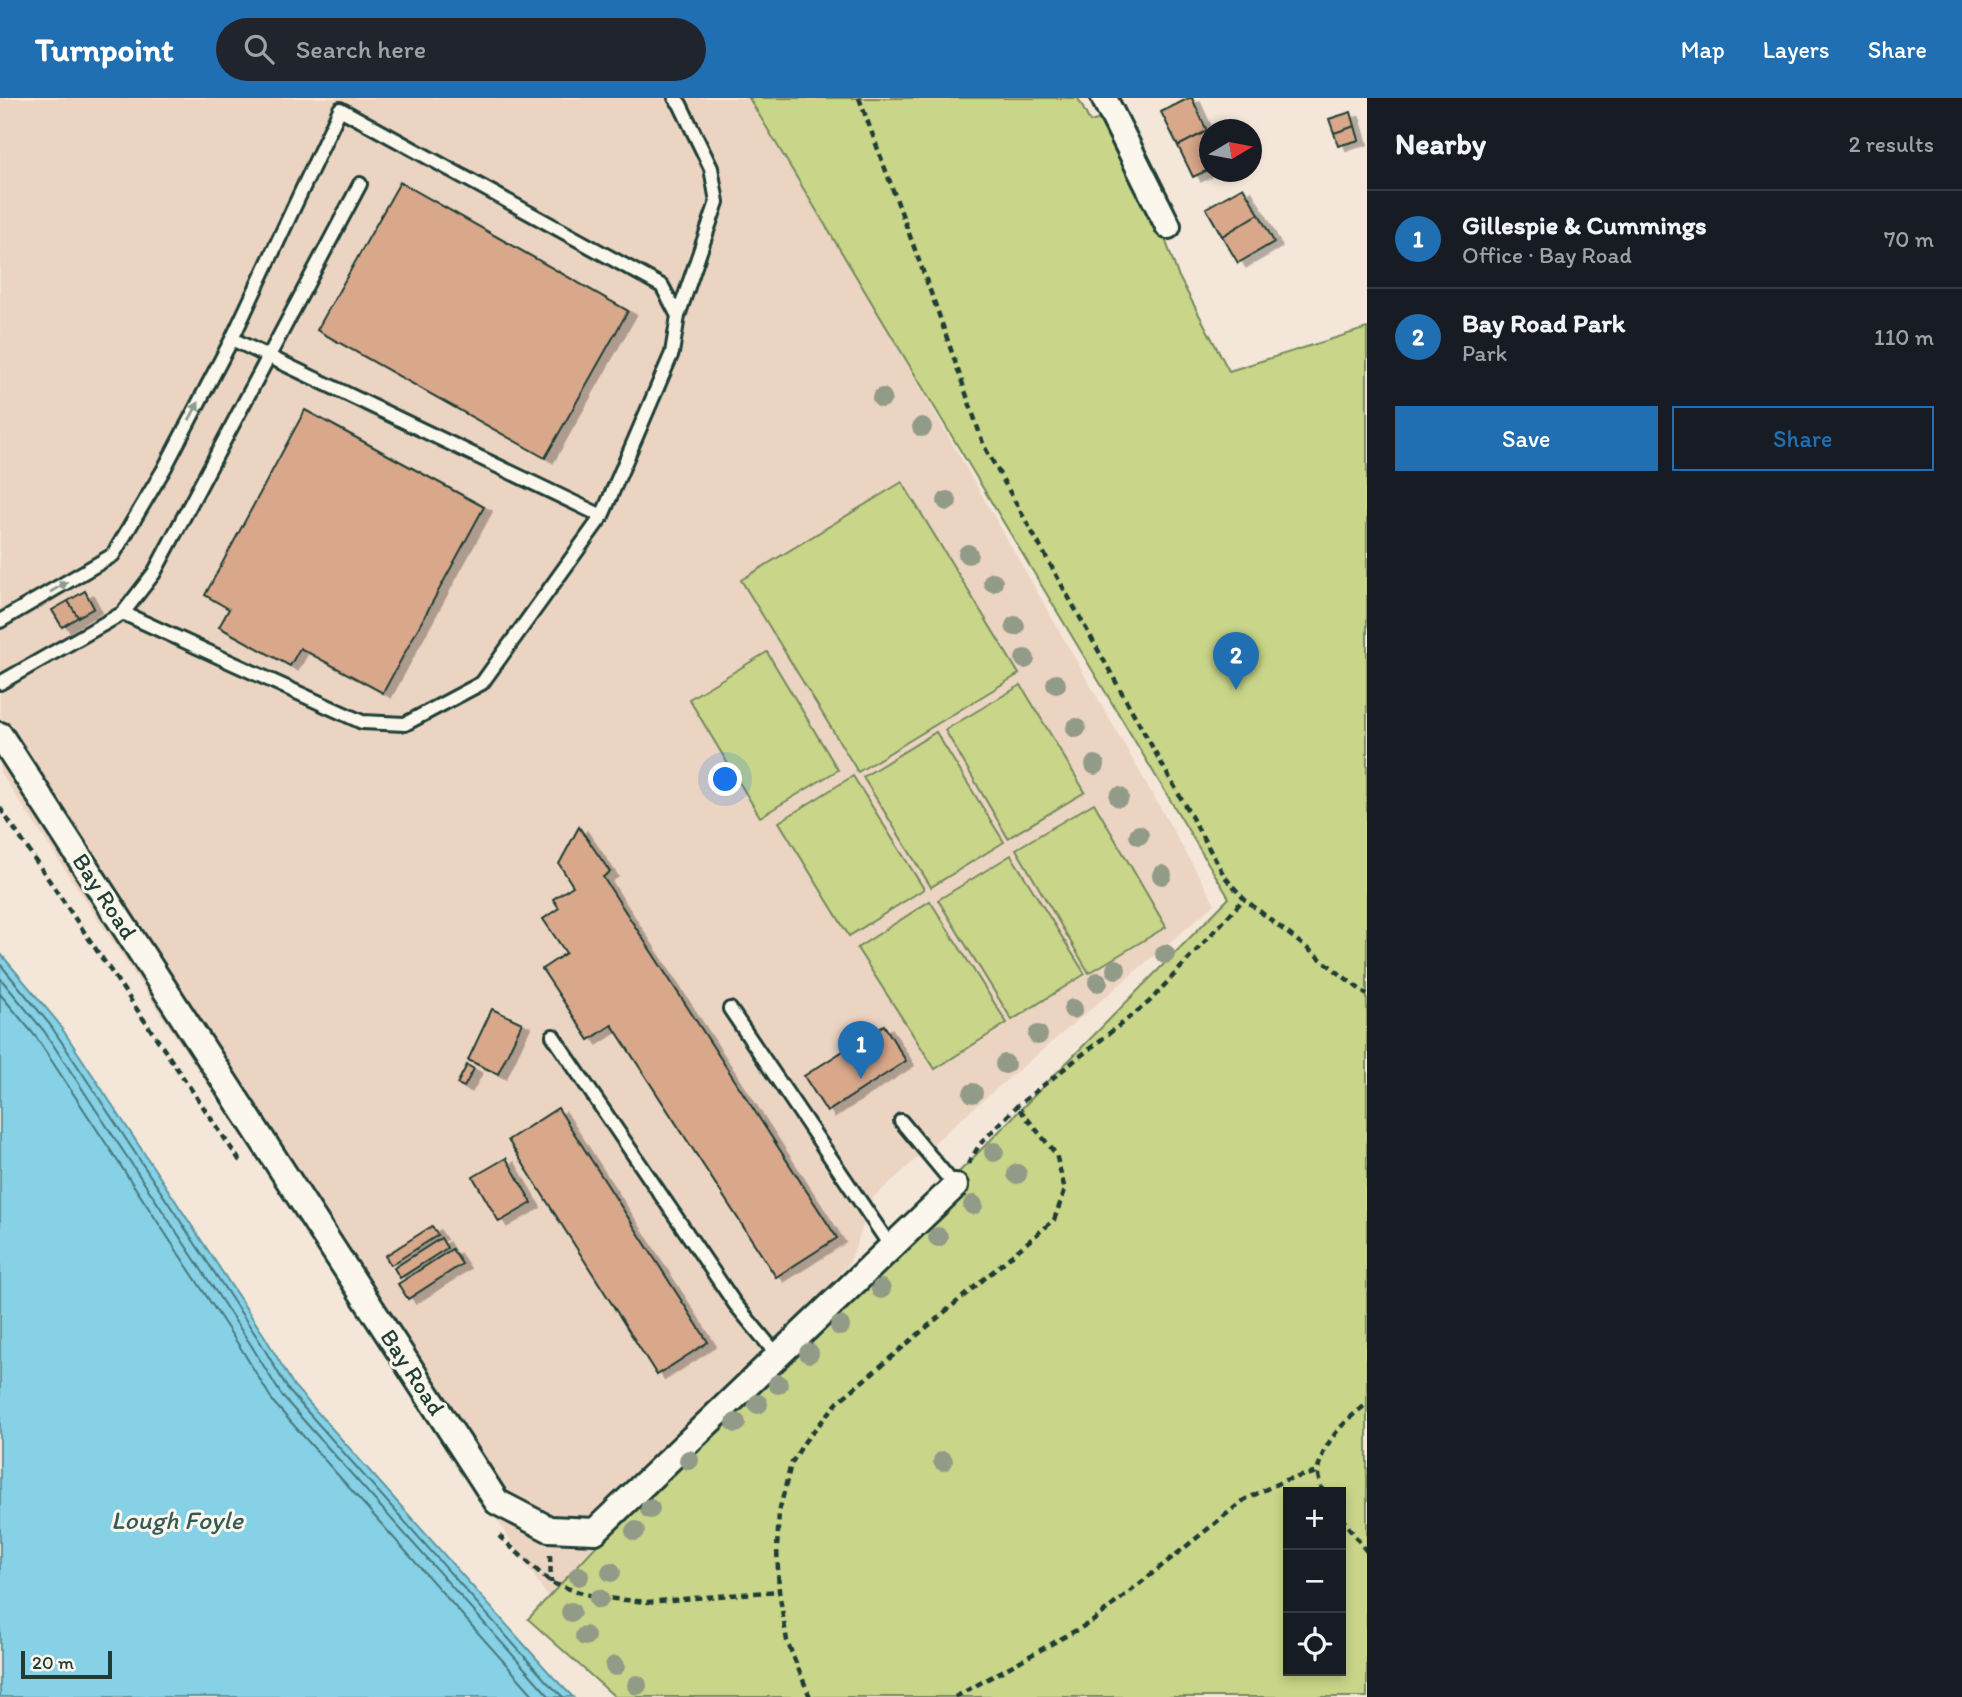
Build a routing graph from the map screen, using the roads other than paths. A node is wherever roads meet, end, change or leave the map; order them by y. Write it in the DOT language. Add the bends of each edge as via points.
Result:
graph roads {
  1 [pos="675,98"];
  2 [pos="1110,100"];
  3 [pos="341,104"];
  4 [pos="360,184"];
  5 [pos="1168,226"];
  6 [pos="678,316"];
  7 [pos="232,338"];
  8 [pos="268,356"];
  9 [pos="602,516"];
  10 [pos="122,613"];
  11 [pos="0,621"];
  12 [pos="0,683"];
  13 [pos="0,735"];
  14 [pos="730,1009"];
  15 [pos="553,1036"];
  16 [pos="901,1121"];
  17 [pos="955,1186"];
  18 [pos="891,1247"];
  19 [pos="778,1356"];
  1 -- 6 [label="lane" via="711,168 717,202"];
  2 -- 5 [label="street"];
  3 -- 6 [label="lane" via="662,286"];
  3 -- 7 [label="lane"];
  4 -- 8 [label="lane"];
  6 -- 9 [label="lane" via="672,353"];
  7 -- 8 [label="lane"];
  11 -- 7 [label="lane, one-way" via="113,555"];
  8 -- 9 [label="lane"];
  8 -- 10 [label="lane" via="154,573"];
  9 -- 10 [label="lane" via="482,683 405,724 362,722"];
  10 -- 12 [label="lane"];
  13 -- 19 [label="street, Bay Road" via="497,1502 549,1530 595,1531"];
  14 -- 18 [label="lane"];
  15 -- 19 [label="lane" via="735,1304"];
  16 -- 17 [label="lane"];
  17 -- 18 [label="street, Bay Road"];
  18 -- 19 [label="street, Bay Road"];
}
